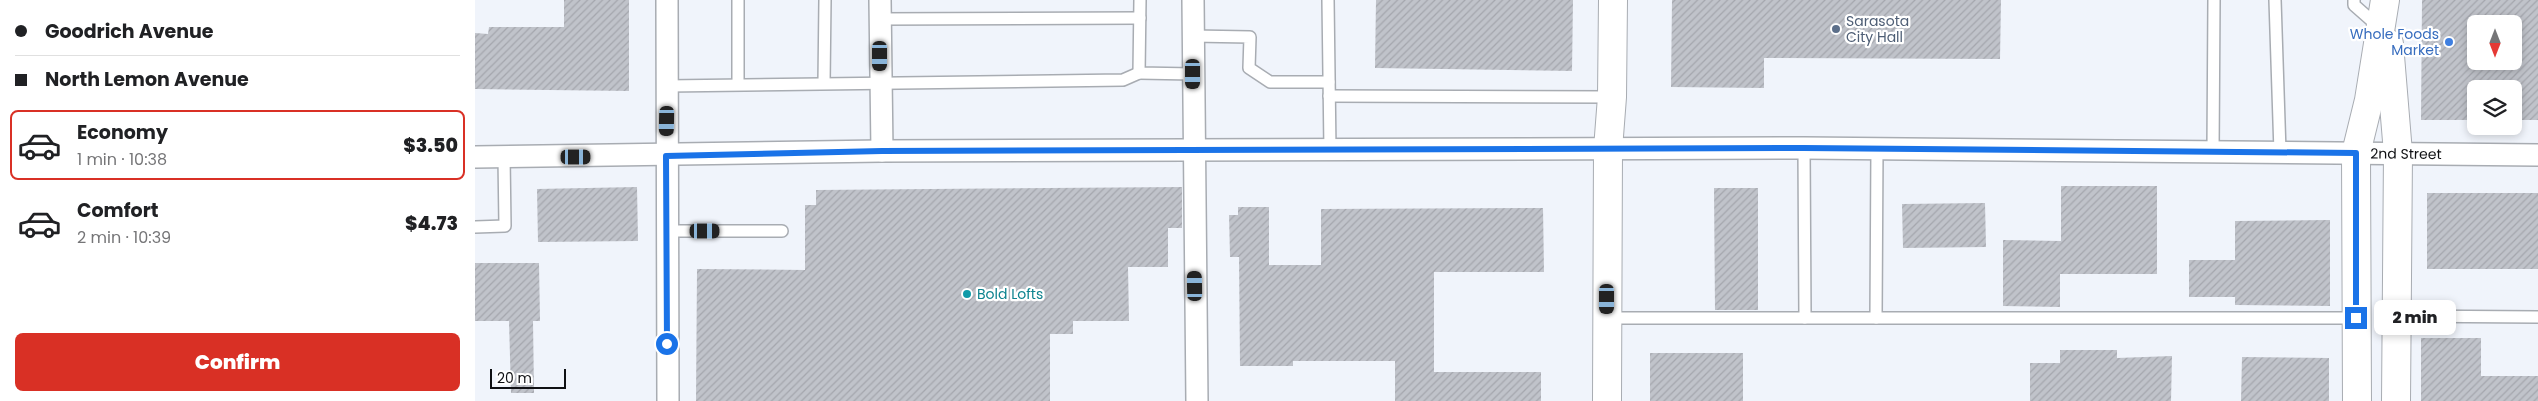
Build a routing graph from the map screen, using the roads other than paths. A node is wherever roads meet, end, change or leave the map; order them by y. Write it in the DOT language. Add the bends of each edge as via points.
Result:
graph roads {
  1 [pos="667,0"];
  2 [pos="738,0"];
  3 [pos="825,0"];
  4 [pos="1140,0"];
  5 [pos="1193,0"];
  6 [pos="1328,0"];
  7 [pos="1613,0"];
  8 [pos="2214,0"];
  9 [pos="2275,0"];
  10 [pos="2354,0"];
  11 [pos="2385,0"];
  12 [pos="880,10"];
  13 [pos="1139,18"];
  14 [pos="2382,29"];
  15 [pos="1193,36"];
  16 [pos="1139,74"];
  17 [pos="1193,74"];
  18 [pos="1329,82"];
  19 [pos="824,83"];
  20 [pos="738,84"];
  21 [pos="881,84"];
  22 [pos="667,86"];
  23 [pos="1329,96"];
  24 [pos="1612,97"];
  25 [pos="1804,148"];
  26 [pos="1877,148"];
  27 [pos="1608,149"];
  28 [pos="1330,150"];
  29 [pos="882,151"];
  30 [pos="1193,151"];
  31 [pos="2213,151"];
  32 [pos="2280,152"];
  33 [pos="2356,153"];
  34 [pos="2398,154"];
  35 [pos="2538,155"];
  36 [pos="666,156"];
  37 [pos="504,157"];
  38 [pos="475,158"];
  39 [pos="475,227"];
  40 [pos="667,231"];
  41 [pos="782,231"];
  42 [pos="2397,316"];
  43 [pos="2538,317"];
  44 [pos="1607,318"];
  45 [pos="1805,318"];
  46 [pos="1877,318"];
  47 [pos="2356,318"];
  48 [pos="667,401"];
  49 [pos="1197,401"];
  50 [pos="1607,401"];
  51 [pos="2357,401"];
  52 [pos="2396,401"];
  1 -- 22 [label="street"];
  2 -- 20 [label="lane"];
  3 -- 19 [label="lane"];
  4 -- 13 [label="lane"];
  5 -- 15 [label="street"];
  6 -- 18 [label="lane"];
  7 -- 24 [label="street"];
  8 -- 31 [label="lane"];
  9 -- 32 [label="lane"];
  10 -- 14 [label="lane" via="2354,5"];
  11 -- 14 [label="street"];
  11 -- 34 [label="street"];
  12 -- 13 [label="lane"];
  12 -- 21 [label="street"];
  13 -- 16 [label="lane"];
  14 -- 33 [label="street"];
  15 -- 17 [label="street"];
  15 -- 18 [label="lane" via="1250,37 1249,68 1270,82"];
  16 -- 17 [label="lane"];
  16 -- 21 [label="lane" via="1123,80"];
  17 -- 30 [label="street"];
  18 -- 23 [label="lane"];
  19 -- 20 [label="lane"];
  19 -- 21 [label="lane"];
  20 -- 22 [label="lane"];
  21 -- 29 [label="street"];
  22 -- 36 [label="street"];
  23 -- 24 [label="lane"];
  23 -- 28 [label="lane"];
  24 -- 27 [label="street"];
  25 -- 26 [label="street, 2nd Street"];
  25 -- 27 [label="street, 2nd Street"];
  25 -- 45 [label="lane"];
  26 -- 31 [label="street, 2nd Street"];
  26 -- 46 [label="lane"];
  27 -- 28 [label="street, 2nd Street"];
  27 -- 44 [label="street"];
  28 -- 30 [label="street, 2nd Street"];
  29 -- 30 [label="street, 2nd Street"];
  29 -- 36 [label="street, 2nd Street"];
  30 -- 49 [label="street"];
  31 -- 32 [label="street, 2nd Street"];
  32 -- 33 [label="street, 2nd Street"];
  33 -- 34 [label="street, 2nd Street"];
  33 -- 47 [label="street"];
  34 -- 35 [label="street, 2nd Street"];
  34 -- 42 [label="street"];
  36 -- 37 [label="street, 2nd Street"];
  36 -- 40 [label="street"];
  37 -- 38 [label="street, 2nd Street"];
  37 -- 39 [label="lane" via="505,226"];
  40 -- 41 [label="lane"];
  40 -- 48 [label="street"];
  42 -- 43 [label="lane"];
  42 -- 52 [label="street"];
  44 -- 45 [label="lane"];
  44 -- 50 [label="street"];
  45 -- 46 [label="lane"];
  46 -- 47 [label="lane"];
  47 -- 51 [label="street"];
}
